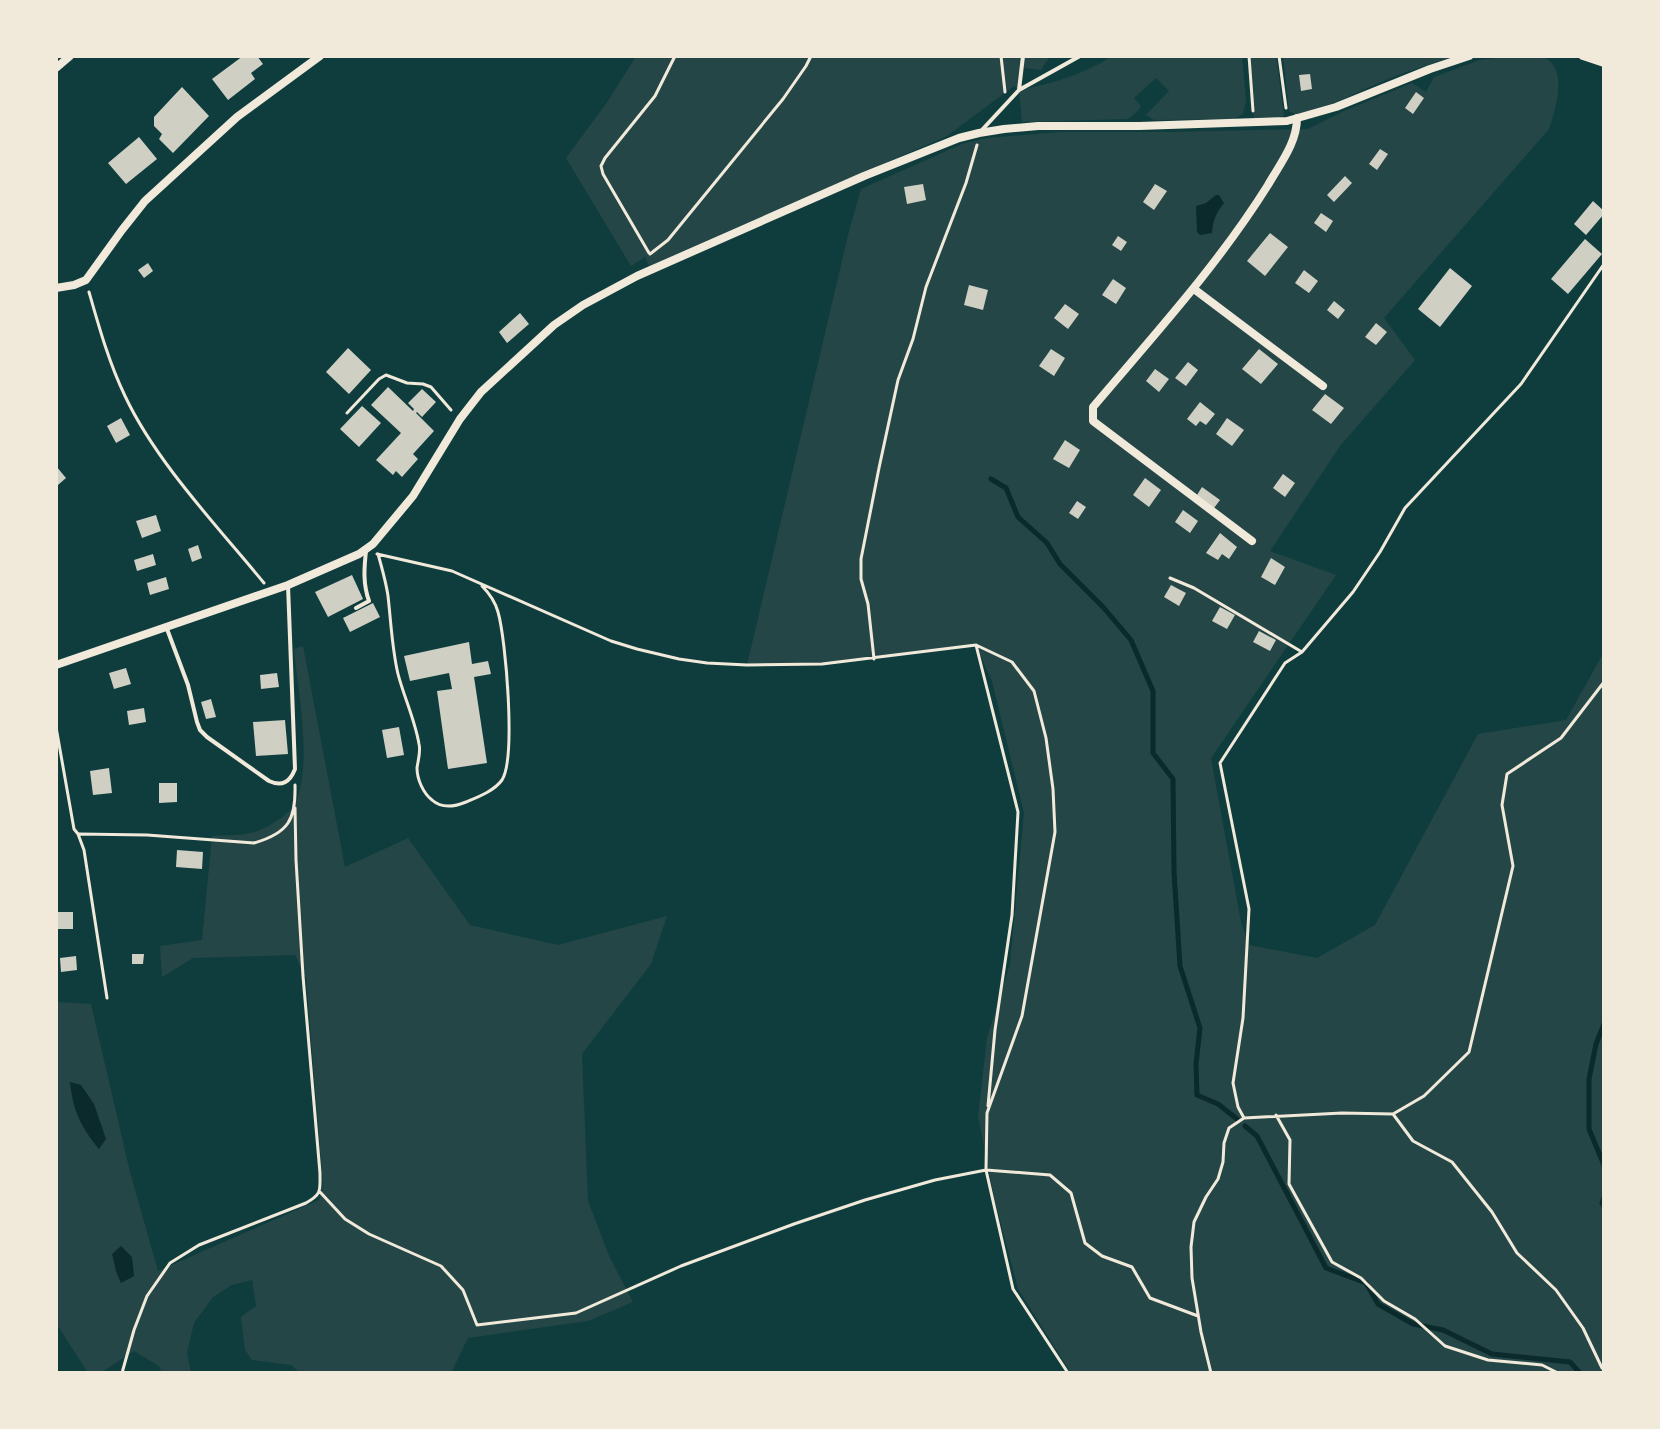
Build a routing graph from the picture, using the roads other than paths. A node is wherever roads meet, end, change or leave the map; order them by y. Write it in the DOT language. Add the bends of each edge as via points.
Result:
graph roads {
  1 [pos="70,56"];
  2 [pos="320,56"];
  3 [pos="1023,56"];
  4 [pos="1080,56"];
  5 [pos="1469,56"];
  6 [pos="1583,56"];
  7 [pos="1604,63"];
  8 [pos="56,68"];
  9 [pos="1019,90"];
  10 [pos="1292,120"];
  11 [pos="979,133"];
  12 [pos="56,288"];
  13 [pos="1194,289"];
  14 [pos="1323,386"];
  15 [pos="1252,541"];
  16 [pos="366,550"];
  17 [pos="288,585"];
  18 [pos="356,608"];
  19 [pos="166,627"];
  20 [pos="56,665"];
  1 -- 8 [label="street"];
  2 -- 12 [label="street" via="237,117 145,201 86,280"];
  3 -- 9 [label="lane"];
  4 -- 9 [label="lane"];
  5 -- 10 [label="street"];
  6 -- 7 [label="street"];
  9 -- 11 [label="lane"];
  10 -- 11 [label="street" via="1038,126"];
  10 -- 13 [label="street" via="1297,130 1287,154"];
  11 -- 16 [label="street" via="864,176 668,262 564,318 481,392 413,496"];
  13 -- 14 [label="street"];
  13 -- 15 [label="street" via="1093,407 1093,421"];
  16 -- 17 [label="street"];
  16 -- 18 [label="lane" via="369,601"];
  17 -- 19 [label="street"];
  17 -- 19 [label="lane" via="295,769 283,784 275,784 202,732"];
  19 -- 20 [label="street"];
}
